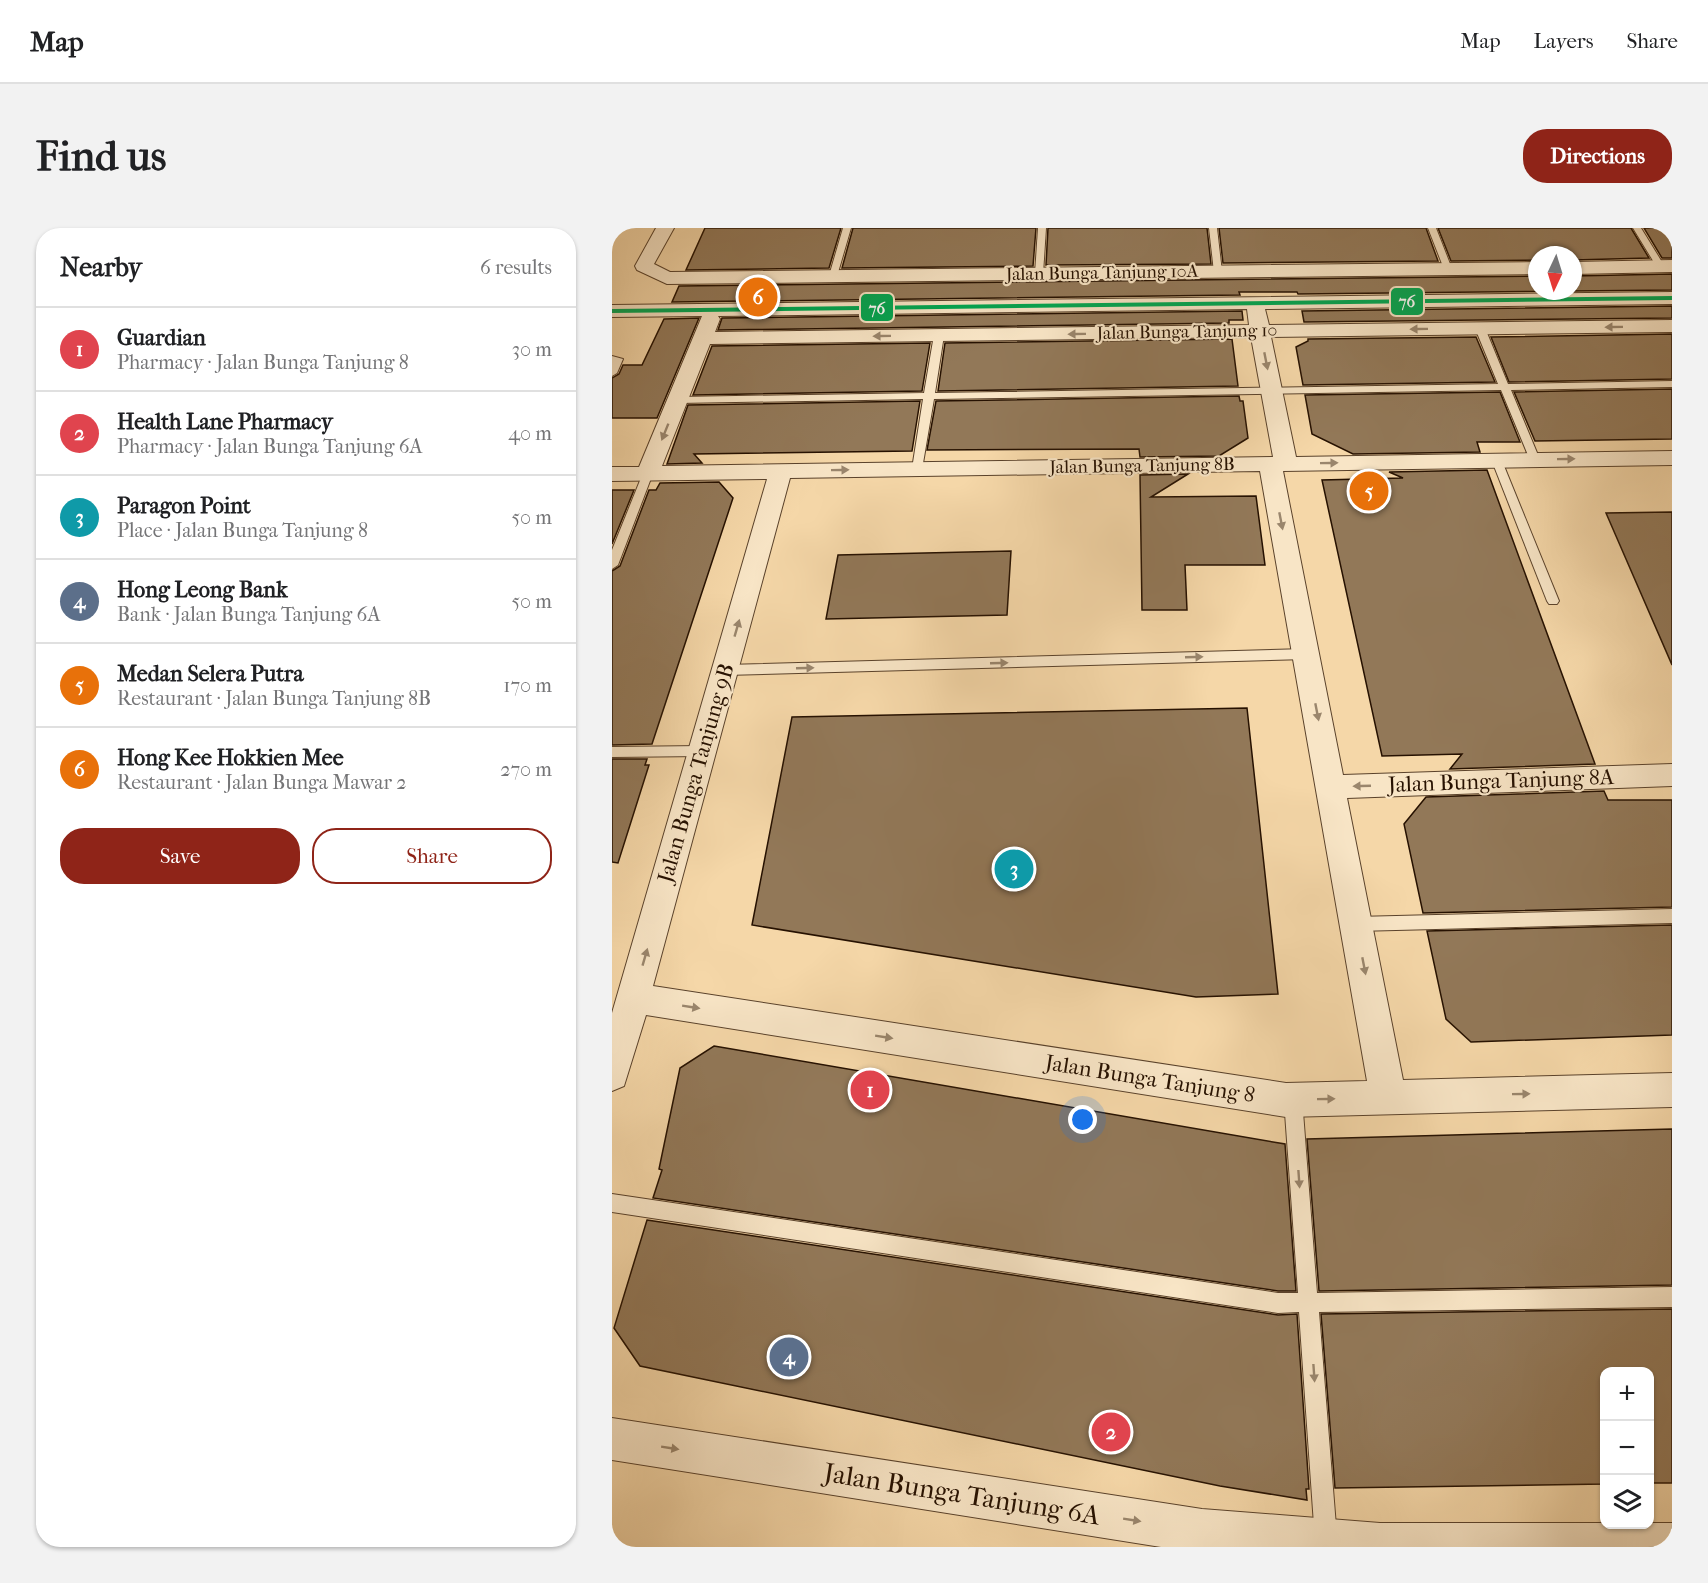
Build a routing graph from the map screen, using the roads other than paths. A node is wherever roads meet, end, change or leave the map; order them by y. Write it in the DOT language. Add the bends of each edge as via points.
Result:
graph roads {
  1 [pos="665,228"];
  2 [pos="847,228"];
  3 [pos="1042,228"];
  4 [pos="1213,228"];
  5 [pos="1432,228"];
  6 [pos="1637,228"];
  7 [pos="1666,266"];
  8 [pos="1582,267"];
  9 [pos="1528,268"];
  10 [pos="1448,269"];
  11 [pos="1218,272"];
  12 [pos="1039,274"];
  13 [pos="833,276"];
  14 [pos="1672,298"];
  15 [pos="1254,303"];
  16 [pos="714,310"];
  17 [pos="612,311"];
  18 [pos="1672,326"];
  19 [pos="1480,328"];
  20 [pos="1260,331"];
  21 [pos="939,335"];
  22 [pos="702,338"];
  23 [pos="612,359"];
  24 [pos="612,373"];
  25 [pos="1672,384"];
  26 [pos="1505,387"];
  27 [pos="1272,390"];
  28 [pos="930,396"];
  29 [pos="678,400"];
  30 [pos="1672,458"];
  31 [pos="1535,460"];
  32 [pos="1497,461"];
  33 [pos="1278,464"];
  34 [pos="917,469"];
  35 [pos="781,471"];
  36 [pos="648,473"];
  37 [pos="612,474"];
  38 [pos="612,565"];
  39 [pos="1553,601"];
  40 [pos="1306,654"];
  41 [pos="725,670"];
  42 [pos="703,751"];
  43 [pos="612,752"];
  44 [pos="1672,775"];
  45 [pos="1331,787"];
  46 [pos="1672,916"];
  47 [pos="1356,924"];
  48 [pos="633,998"];
  49 [pos="612,1074"];
  50 [pos="1672,1090"];
  51 [pos="1388,1097"];
  52 [pos="1293,1099"];
  53 [pos="612,1203"];
  54 [pos="1672,1298"];
  55 [pos="1308,1302"];
  56 [pos="612,1439"];
  57 [pos="1326,1541"];
  58 [pos="1672,1546"];
  1 -- 13 [label="street, Jalan Bunga Tanjung 10A" via="644,266 667,278"];
  2 -- 13 [label="lane"];
  3 -- 12 [label="lane"];
  4 -- 11 [label="lane"];
  5 -- 10 [label="lane"];
  6 -- 7 [label="lane"];
  7 -- 8 [label="street"];
  9 -- 10 [label="street, Jalan Bunga Tanjung 10A"];
  10 -- 11 [label="street, Jalan Bunga Tanjung 10A"];
  11 -- 12 [label="street, Jalan Bunga Tanjung 10A"];
  12 -- 13 [label="street, Jalan Bunga Tanjung 10A"];
  14 -- 15 [label="street"];
  15 -- 16 [label="street"];
  15 -- 20 [label="street"];
  16 -- 17 [label="street"];
  16 -- 22 [label="street"];
  18 -- 19 [label="street, Jalan Bunga Tanjung 10, one-way"];
  19 -- 20 [label="street, Jalan Bunga Tanjung 10, one-way"];
  19 -- 26 [label="lane"];
  20 -- 21 [label="street, Jalan Bunga Tanjung 10, one-way"];
  20 -- 27 [label="street, one-way"];
  21 -- 22 [label="street, Jalan Bunga Tanjung 10, one-way"];
  21 -- 28 [label="lane"];
  22 -- 29 [label="street"];
  23 -- 24 [label="lane" via="618,359"];
  25 -- 26 [label="lane"];
  26 -- 27 [label="lane"];
  26 -- 31 [label="lane"];
  27 -- 28 [label="lane"];
  27 -- 33 [label="street"];
  28 -- 29 [label="lane"];
  28 -- 34 [label="lane"];
  29 -- 36 [label="street, one-way"];
  31 -- 30 [label="street, Jalan Bunga Tanjung 8B, one-way"];
  31 -- 32 [label="street, Jalan Bunga Tanjung 8B"];
  33 -- 32 [label="street, Jalan Bunga Tanjung 8B, one-way"];
  32 -- 39 [label="lane"];
  33 -- 34 [label="street, Jalan Bunga Tanjung 8B"];
  33 -- 40 [label="street, one-way"];
  35 -- 34 [label="street, Jalan Bunga Tanjung 8B, one-way"];
  35 -- 36 [label="street, Jalan Bunga Tanjung 8B"];
  41 -- 35 [label="street, Jalan Bunga Tanjung 9B, one-way"];
  36 -- 37 [label="street, Jalan Bunga Tanjung 8B"];
  36 -- 38 [label="lane"];
  41 -- 40 [label="lane, one-way"];
  40 -- 45 [label="street, one-way"];
  41 -- 42 [label="street, Jalan Bunga Tanjung 9B"];
  42 -- 43 [label="lane"];
  48 -- 42 [label="street, Jalan Bunga Tanjung 9B, one-way"];
  44 -- 45 [label="street, Jalan Bunga Tanjung 8A, one-way"];
  45 -- 47 [label="street"];
  46 -- 47 [label="lane"];
  47 -- 51 [label="street, one-way"];
  48 -- 49 [label="street, Jalan Bunga Tanjung 9B"];
  48 -- 52 [label="street, Jalan Bunga Tanjung 8, one-way"];
  51 -- 50 [label="street, Jalan Bunga Tanjung 8, one-way"];
  52 -- 51 [label="street, Jalan Bunga Tanjung 8, one-way"];
  52 -- 55 [label="lane, one-way"];
  53 -- 55 [label="lane" via="1267,1301"];
  54 -- 55 [label="lane"];
  55 -- 57 [label="lane, one-way"];
  56 -- 57 [label="street, Jalan Bunga Tanjung 6A, one-way" via="1202,1531"];
  57 -- 58 [label="street, Jalan Bunga Tanjung 6A" via="1380,1546"];
}
